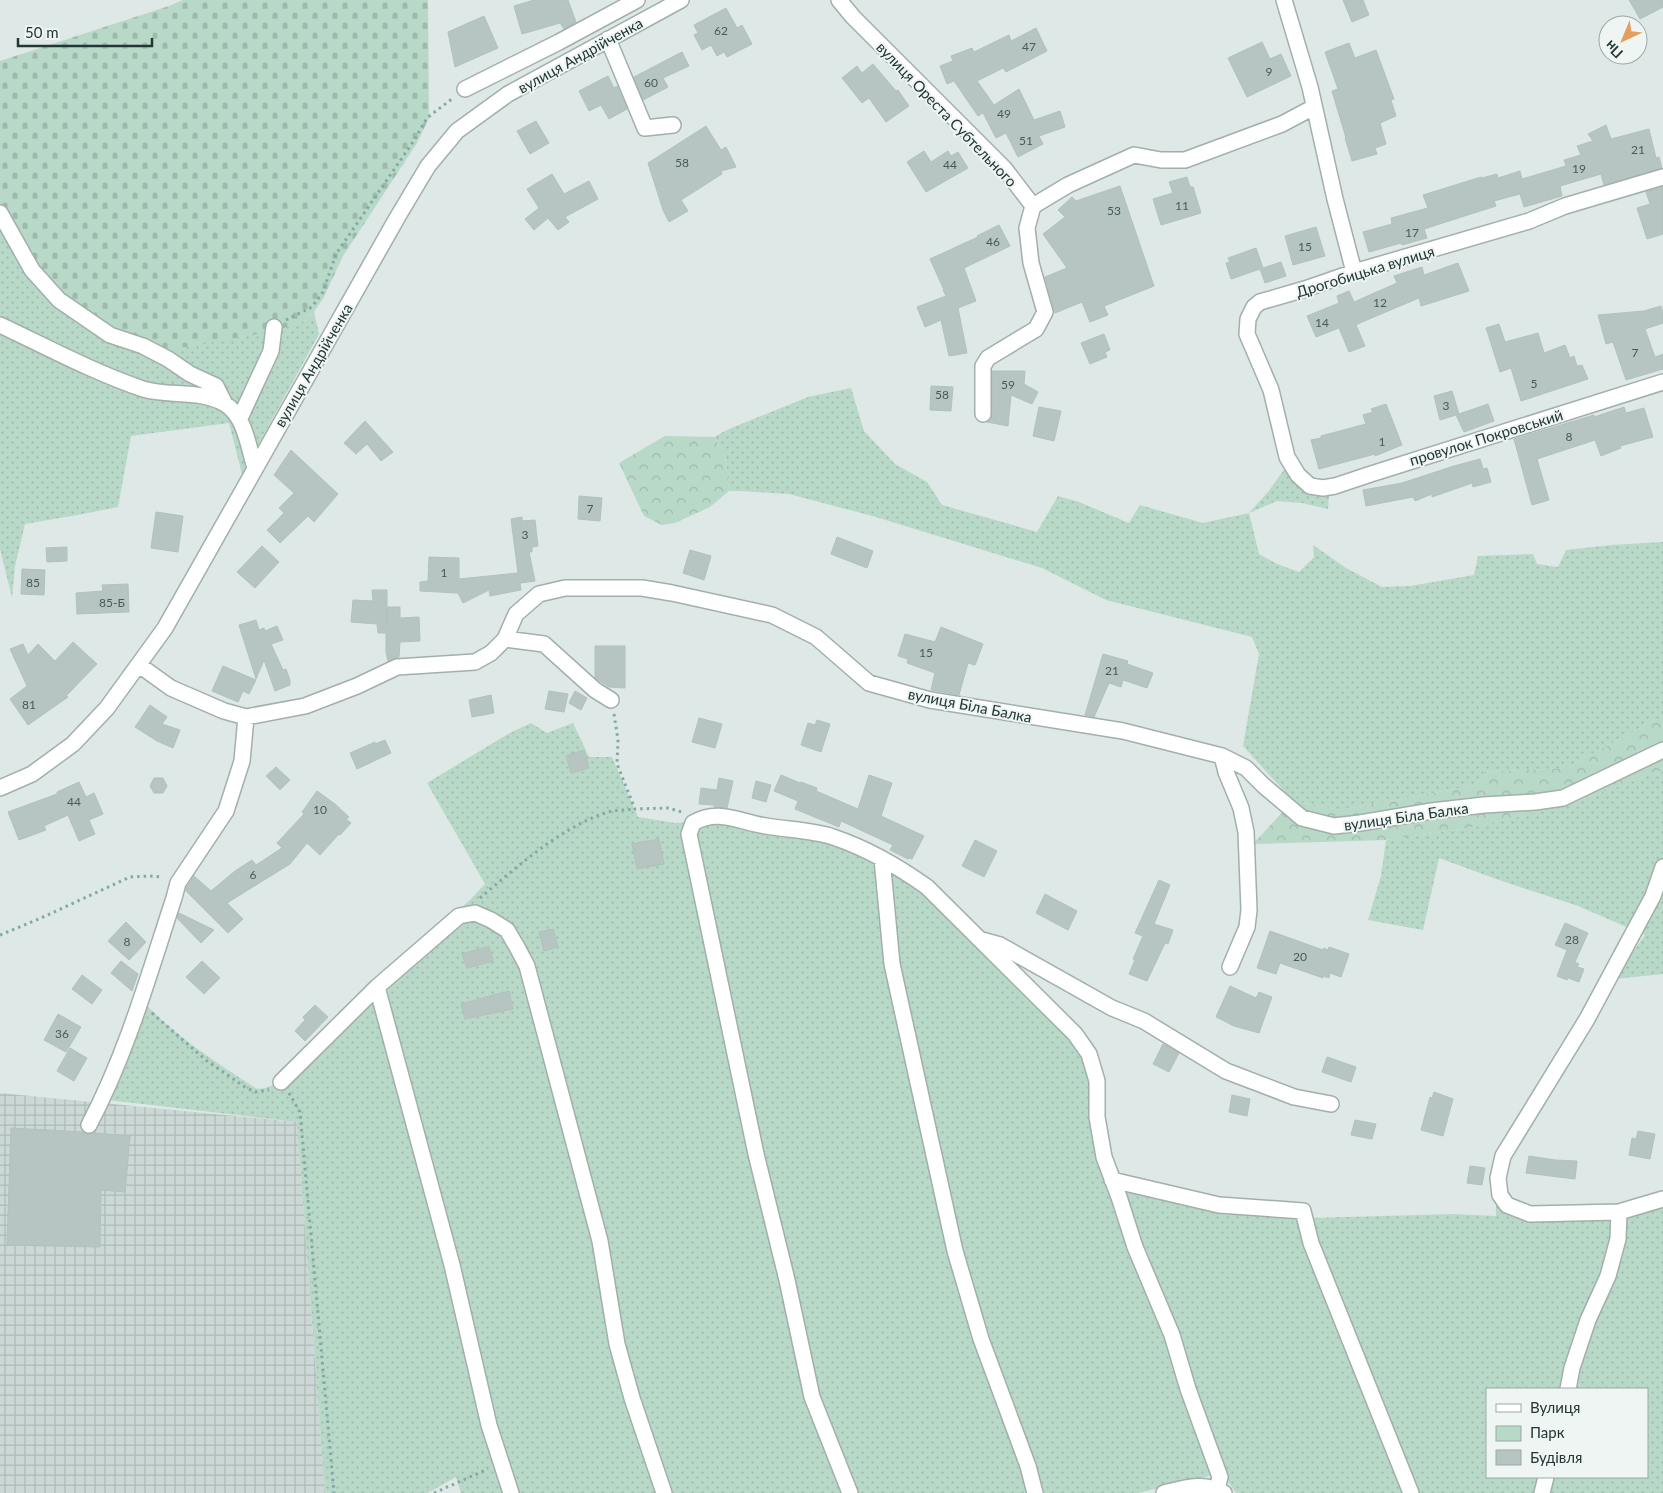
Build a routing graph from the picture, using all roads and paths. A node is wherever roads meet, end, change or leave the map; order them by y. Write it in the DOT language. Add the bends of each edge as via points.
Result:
graph roads {
  1 [pos="637,0"];
  2 [pos="681,0"];
  3 [pos="839,0"];
  4 [pos="1284,0"];
  5 [pos="608,39"];
  6 [pos="465,89"];
  7 [pos="1314,107"];
  8 [pos="673,125"];
  9 [pos="1663,177"];
  10 [pos="1032,206"];
  11 [pos="0,213"];
  12 [pos="1354,272"];
  13 [pos="0,325"];
  14 [pos="274,327"];
  15 [pos="1663,382"];
  16 [pos="225,404"];
  17 [pos="983,414"];
  18 [pos="240,418"];
  19 [pos="255,468"];
  20 [pos="1310,486"];
  21 [pos="505,640"];
  22 [pos="139,665"];
  23 [pos="611,700"];
  24 [pos="246,717"];
  25 [pos="1663,750"];
  26 [pos="1222,756"];
  27 [pos="0,788"];
  28 [pos="635,809"];
  29 [pos="702,818"];
  30 [pos="882,859"];
  31 [pos="1663,867"];
  32 [pos="178,883"];
  33 [pos="459,916"];
  34 [pos="0,935"];
  35 [pos="981,940"];
  36 [pos="1230,967"];
  37 [pos="376,987"];
  38 [pos="141,1002"];
  39 [pos="282,1082"];
  40 [pos="1331,1104"];
  41 [pos="89,1125"];
  42 [pos="1112,1180"];
  43 [pos="1663,1199"];
  44 [pos="1619,1212"];
  45 [pos="1568,1388"];
  46 [pos="501,1463"];
  47 [pos="1546,1478"];
  48 [pos="1220,1491"];
  49 [pos="334,1493"];
  50 [pos="434,1493"];
  51 [pos="511,1493"];
  52 [pos="664,1493"];
  53 [pos="850,1493"];
  54 [pos="1035,1493"];
  55 [pos="1164,1493"];
  56 [pos="1411,1493"];
  57 [pos="1542,1493"];
  1 -- 6 [label="street"];
  2 -- 5 [label="street, вулиця Андрійченка"];
  3 -- 10 [label="street, вулиця Ореста Субтельного" via="852,17 1004,168"];
  4 -- 7 [label="street"];
  5 -- 8 [label="street" via="645,128"];
  5 -- 19 [label="street, вулиця Андрійченка" via="508,94 457,130 428,166"];
  6 -- 14 [label="path" via="427,118 336,254 322,292 312,307"];
  7 -- 10 [label="street" via="1282,124 1185,160 1134,155 1068,185"];
  7 -- 12 [label="street"];
  9 -- 12 [label="street, Дрогобицька вулиця" via="1564,206 1529,221 1452,245"];
  10 -- 17 [label="street" via="1027,228 1031,263 1045,312 1036,329 988,358 984,366"];
  11 -- 16 [label="street" via="32,270 59,300 110,335 142,346 216,386"];
  12 -- 20 [label="street, Дрогобицька вулиця" via="1260,302 1248,319 1247,334 1270,390 1287,457 1298,475"];
  13 -- 16 [label="street" via="144,390 208,398"];
  14 -- 18 [label="street" via="272,351"];
  15 -- 20 [label="street, провулок Покровський" via="1336,486"];
  16 -- 18 [label="street"];
  18 -- 19 [label="street"];
  19 -- 22 [label="street, вулиця Андрійченка" via="165,628"];
  21 -- 23 [label="street" via="544,644 595,690"];
  21 -- 24 [label="street, вулиця Біла Балка" via="492,653 475,662 397,667 306,706"];
  21 -- 26 [label="street, вулиця Біла Балка" via="516,614 539,594 565,588 642,588 772,615 816,637 869,683 930,700 1123,732"];
  22 -- 24 [label="street, вулиця Біла Балка" via="171,688"];
  22 -- 27 [label="street, вулиця Андрійченка" via="107,708 74,744 32,774"];
  23 -- 28 [label="path" via="618,740 617,764"];
  24 -- 32 [label="street" via="242,761 226,812"];
  25 -- 26 [label="street, вулиця Біла Балка" via="1563,798 1432,811 1334,826 1302,818 1246,768"];
  26 -- 36 [label="street" via="1246,832 1249,910 1247,927"];
  28 -- 29 [label="path" via="668,808"];
  28 -- 33 [label="path" via="612,811 579,824 519,865"];
  29 -- 30 [label="street" via="715,815 832,836"];
  29 -- 53 [label="street" via="692,823 689,834 754,1144 812,1397"];
  30 -- 35 [label="street" via="927,887"];
  30 -- 54 [label="street" via="892,964 955,1251 981,1339"];
  31 -- 44 [label="street" via="1653,896 1588,1019 1502,1156 1498,1178 1500,1195 1507,1205 1530,1214"];
  32 -- 34 [label="path" via="170,878 130,877"];
  32 -- 38 [label="street"];
  33 -- 37 [label="street"];
  33 -- 52 [label="street" via="475,913 507,930 526,966 600,1241 616,1344"];
  35 -- 40 [label="street" via="1000,945 1112,1008 1144,1021 1226,1071 1294,1097"];
  35 -- 42 [label="street" via="1075,1034 1089,1054 1097,1081 1097,1117 1104,1157"];
  37 -- 39 [label="street"];
  37 -- 46 [label="street" via="452,1265 489,1425"];
  38 -- 39 [label="path" via="207,1061 245,1087 254,1092 270,1090"];
  38 -- 41 [label="street"];
  39 -- 49 [label="path" via="300,1112"];
  42 -- 48 [label="street" via="1135,1247 1172,1335 1220,1477"];
  42 -- 56 [label="street" via="1219,1205 1303,1211 1311,1243"];
  43 -- 44 [label="street"];
  44 -- 45 [label="street" via="1618,1239 1608,1276 1588,1320"];
  46 -- 50 [label="path"];
  46 -- 51 [label="street"];
  47 -- 57 [label="street"];
  48 -- 55 [label="street" via="1195,1485"];
}
